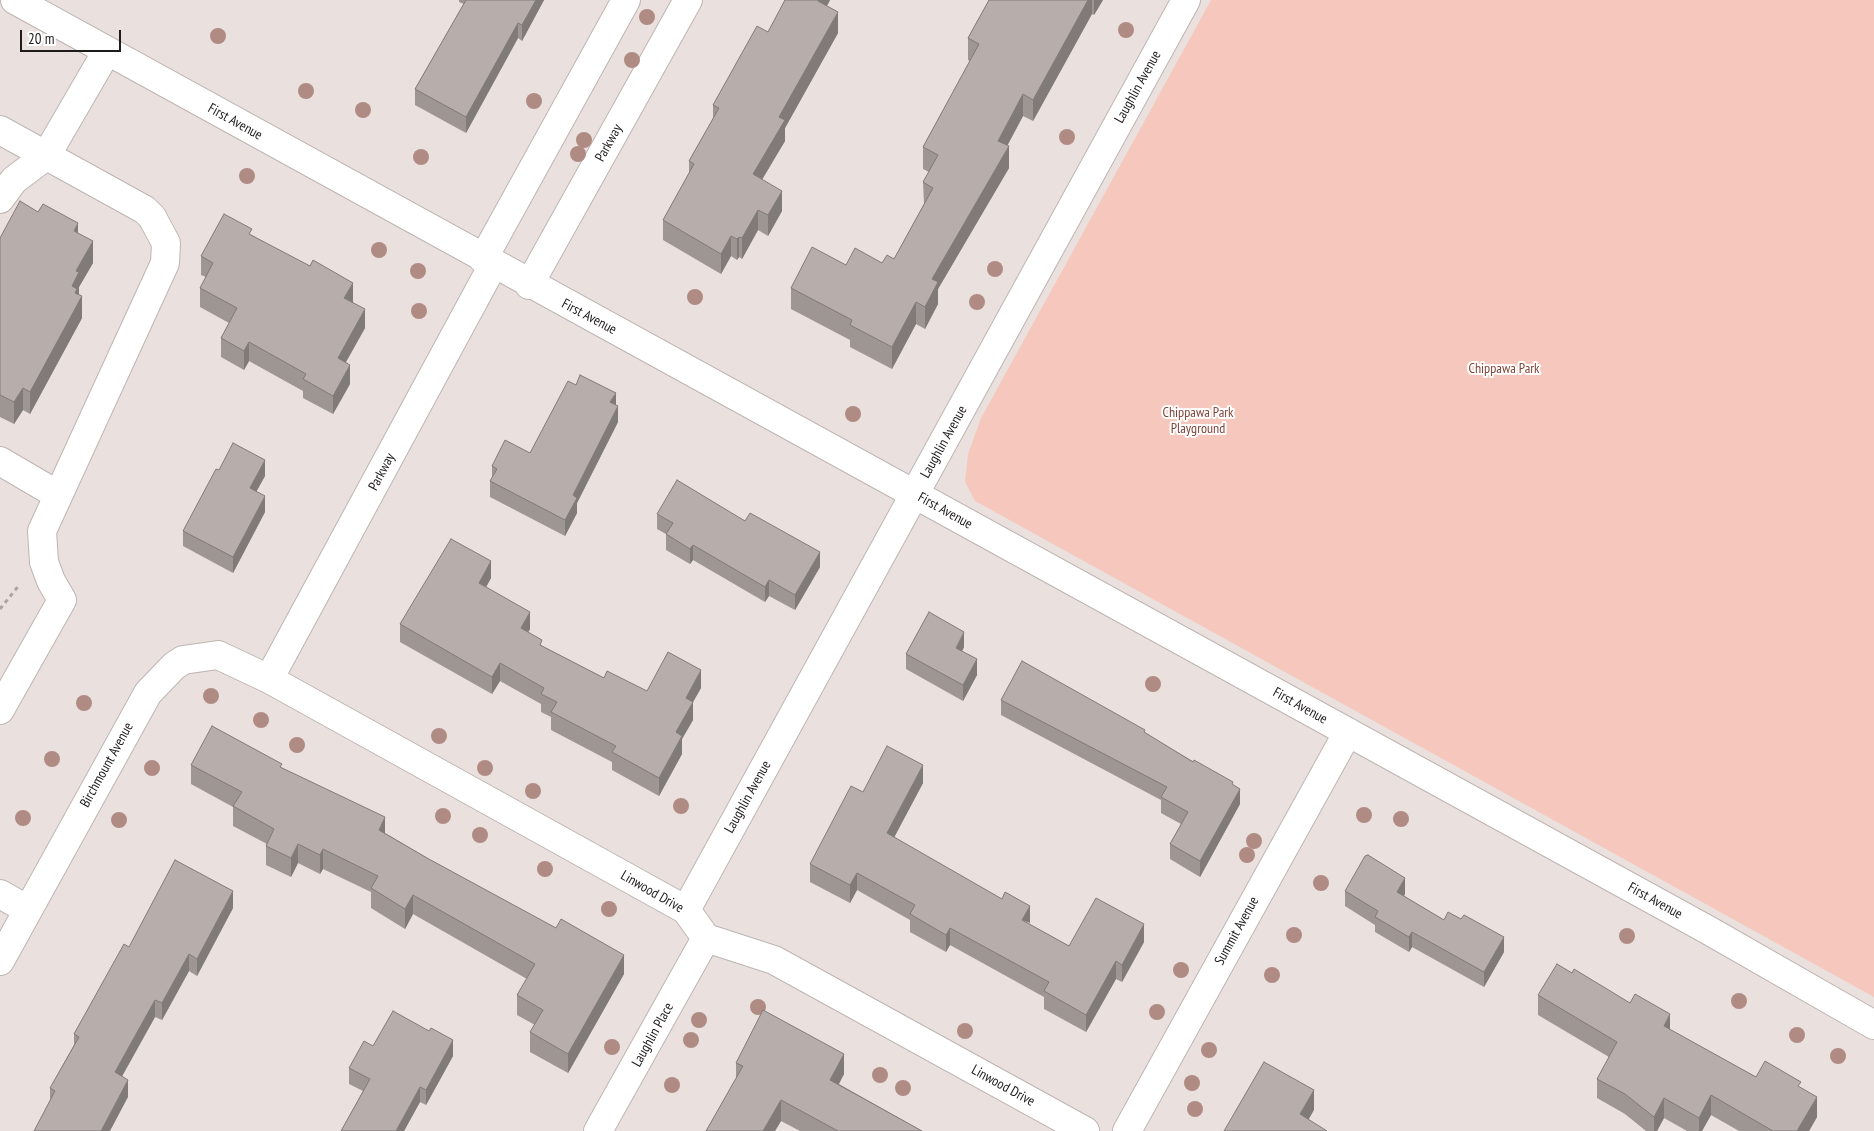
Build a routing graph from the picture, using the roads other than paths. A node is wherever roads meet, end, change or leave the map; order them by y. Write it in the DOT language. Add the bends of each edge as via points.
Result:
graph roads {
  1 [pos="626,0"];
  2 [pos="688,0"];
  3 [pos="1186,0"];
  4 [pos="28,3"];
  5 [pos="107,51"];
  6 [pos="0,130"];
  7 [pos="46,156"];
  8 [pos="0,199"];
  9 [pos="488,262"];
  10 [pos="529,285"];
  11 [pos="0,461"];
  12 [pos="916,494"];
  13 [pos="58,495"];
  14 [pos="269,679"];
  15 [pos="0,710"];
  16 [pos="1348,732"];
  17 [pos="0,894"];
  18 [pos="28,910"];
  19 [pos="686,910"];
  20 [pos="706,938"];
  21 [pos="0,961"];
  22 [pos="1874,1025"];
  23 [pos="598,1131"];
  24 [pos="1085,1131"];
  25 [pos="1128,1131"];
  1 -- 9 [label="street, Parkway"];
  2 -- 10 [label="street, Parkway"];
  3 -- 12 [label="street, Laughlin Avenue"];
  4 -- 5 [label="street, First Avenue"];
  5 -- 7 [label="street"];
  5 -- 9 [label="street, First Avenue"];
  6 -- 7 [label="street"];
  7 -- 8 [label="street" via="14,180"];
  7 -- 13 [label="street" via="145,210 166,243 164,262"];
  9 -- 10 [label="street, First Avenue"];
  9 -- 14 [label="street, Parkway"];
  10 -- 12 [label="street, First Avenue"];
  11 -- 13 [label="street"];
  12 -- 16 [label="street, First Avenue"];
  12 -- 19 [label="street, Laughlin Avenue"];
  13 -- 15 [label="street" via="42,531 42,547 51,581 62,600"];
  14 -- 18 [label="street, Birchmount Avenue" via="218,655 184,660 170,670 142,701"];
  14 -- 19 [label="street, Linwood Drive"];
  16 -- 22 [label="street, First Avenue"];
  16 -- 25 [label="street, Summit Avenue"];
  17 -- 18 [label="street"];
  18 -- 21 [label="street, Birchmount Avenue"];
  19 -- 20 [label="street, Linwood Drive"];
  20 -- 23 [label="street, Laughlin Place"];
  20 -- 24 [label="street, Linwood Drive" via="774,960"];
}
